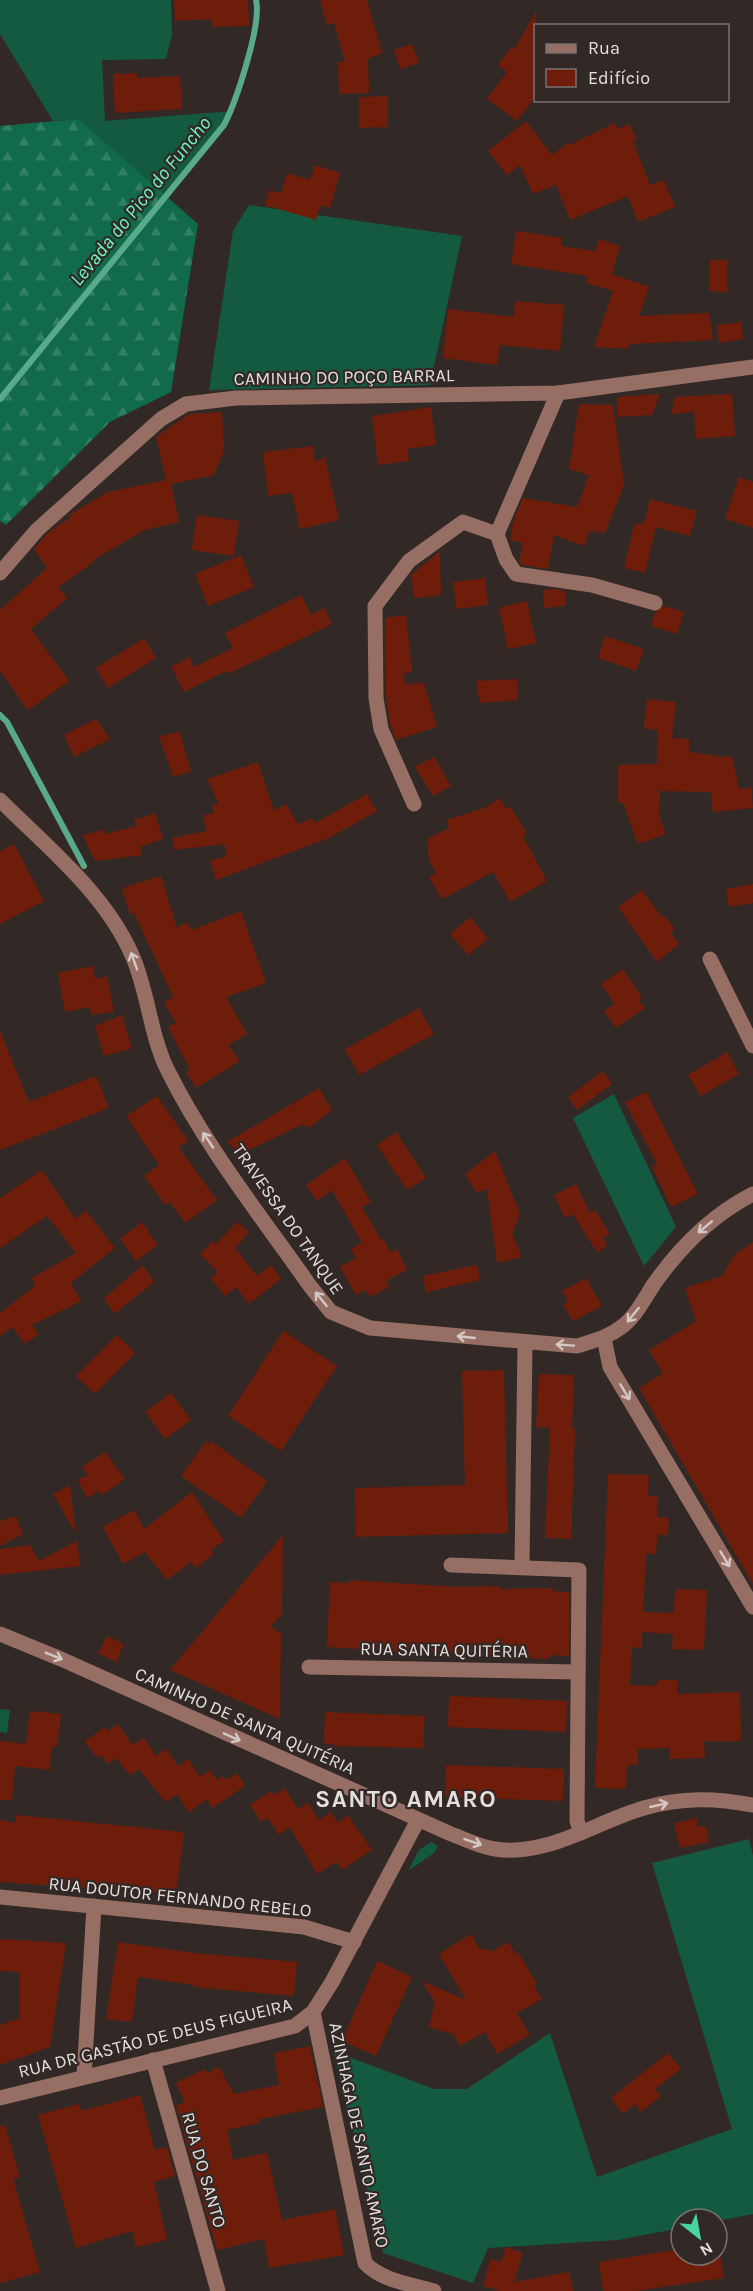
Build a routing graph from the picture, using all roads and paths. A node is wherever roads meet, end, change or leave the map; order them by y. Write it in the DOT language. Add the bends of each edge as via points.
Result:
graph roads {
  1 [pos="753,367"];
  2 [pos="558,393"];
  3 [pos="497,534"];
  4 [pos="0,573"];
  5 [pos="655,603"];
  6 [pos="0,800"];
  7 [pos="414,804"];
  8 [pos="710,959"];
  9 [pos="753,1046"];
  10 [pos="753,1194"];
  11 [pos="604,1338"];
  12 [pos="525,1342"];
  13 [pos="451,1565"];
  14 [pos="522,1567"];
  15 [pos="753,1607"];
  16 [pos="0,1634"];
  17 [pos="309,1667"];
  18 [pos="578,1672"];
  19 [pos="753,1805"];
  20 [pos="418,1820"];
  21 [pos="581,1833"];
  22 [pos="0,1897"];
  23 [pos="94,1906"];
  24 [pos="354,1942"];
  25 [pos="313,2012"];
  26 [pos="153,2060"];
  27 [pos="84,2077"];
  28 [pos="0,2098"];
  29 [pos="218,2291"];
  30 [pos="434,2291"];
  1 -- 2 [label="street, CAMINHO DO POÇO BARRAL"];
  2 -- 3 [label="street"];
  2 -- 4 [label="street, CAMINHO DO POÇO BARRAL" via="237,398 186,404 161,419 103,470 37,530"];
  3 -- 5 [label="street" via="516,574 592,585"];
  3 -- 7 [label="street" via="463,522 409,561 375,606 376,698 381,729"];
  12 -- 6 [label="street, TRAVESSA DO TANQUE, one-way" via="370,1328 331,1312 188,1108 166,1066 122,933 86,886"];
  8 -- 9 [label="street"];
  10 -- 11 [label="street, TRAVESSA DO TANQUE, one-way" via="693,1237 630,1319"];
  11 -- 12 [label="street, TRAVESSA DO TANQUE, one-way" via="578,1346"];
  11 -- 15 [label="street, one-way" via="610,1367"];
  12 -- 14 [label="street"];
  13 -- 14 [label="street"];
  14 -- 18 [label="street" via="579,1570"];
  16 -- 20 [label="street, CAMINHO DE SANTA QUITÉRIA, one-way"];
  17 -- 18 [label="street, RUA SANTA QUITÉRIA"];
  18 -- 21 [label="street" via="577,1821"];
  21 -- 19 [label="street, CAMINHO DE SANTA QUITÉRIA, one-way" via="642,1809 672,1802 718,1798"];
  20 -- 21 [label="street, CAMINHO DE SANTA QUITÉRIA, one-way" via="494,1849 523,1849"];
  20 -- 24 [label="street, RUA DR GASTÃO DE DEUS FIGUEIRA"];
  22 -- 23 [label="street, RUA DOUTOR FERNANDO REBELO"];
  23 -- 24 [label="street, RUA DOUTOR FERNANDO REBELO" via="304,1927"];
  23 -- 27 [label="street"];
  24 -- 25 [label="street, RUA DR GASTÃO DE DEUS FIGUEIRA"];
  25 -- 26 [label="street, RUA DR GASTÃO DE DEUS FIGUEIRA" via="295,2026"];
  25 -- 30 [label="street, AZINHAGA DE SANTO AMARO" via="365,2264 374,2272"];
  26 -- 27 [label="street, RUA DR GASTÃO DE DEUS FIGUEIRA"];
  26 -- 29 [label="street, RUA DO SANTO"];
  27 -- 28 [label="street, RUA DR GASTÃO DE DEUS FIGUEIRA"];
}
